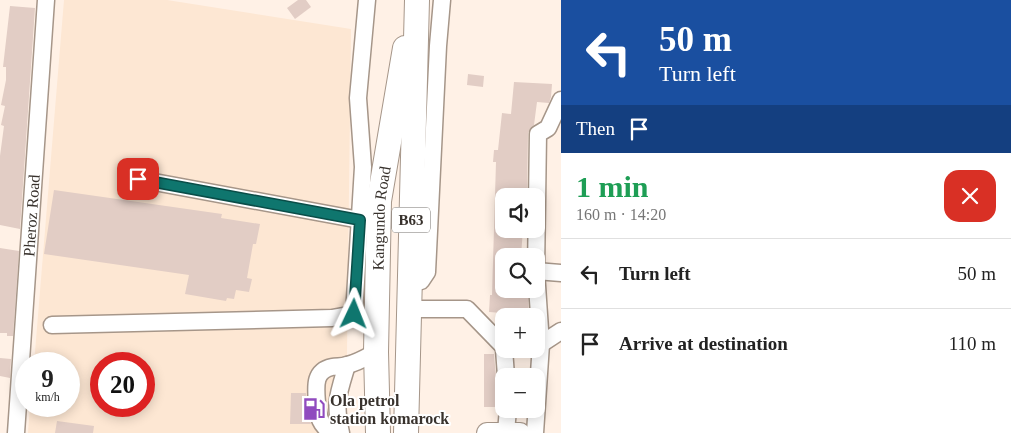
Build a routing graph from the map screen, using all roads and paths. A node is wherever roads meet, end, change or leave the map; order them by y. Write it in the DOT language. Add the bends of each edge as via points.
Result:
graph roads {
  1 [pos="46,0"];
  2 [pos="367,0"];
  3 [pos="442,0"];
  4 [pos="416,4"];
  5 [pos="561,100"];
  6 [pos="555,128"];
  7 [pos="138,179"];
  8 [pos="360,220"];
  9 [pos="536,248"];
  10 [pos="545,272"];
  11 [pos="561,273"];
  12 [pos="409,283"];
  13 [pos="410,310"];
  14 [pos="52,325"];
  15 [pos="561,331"];
  16 [pos="495,339"];
  17 [pos="545,341"];
  18 [pos="376,352"];
  19 [pos="539,358"];
  20 [pos="347,366"];
  21 [pos="507,418"];
  22 [pos="506,432"];
  23 [pos="16,433"];
  24 [pos="332,433"];
  25 [pos="341,433"];
  26 [pos="378,433"];
  27 [pos="406,433"];
  28 [pos="487,433"];
  29 [pos="520,433"];
  30 [pos="535,433"];
  1 -- 23 [label="street, Pheroz Road"];
  2 -- 8 [label="street" via="358,98 363,167"];
  3 -- 12 [label="street" via="427,272 421,281"];
  4 -- 12 [label="highway, Kangundo Road / B63"];
  4 -- 18 [label="highway, Kangundo Road / B63" via="402,58 379,201"];
  5 -- 6 [label="street"];
  6 -- 9 [label="street" via="538,134"];
  7 -- 8 [label="street"];
  8 -- 14 [label="street" via="354,314 332,318"];
  10 -- 11 [label="street"];
  12 -- 13 [label="highway, Kangundo Road / B63"];
  13 -- 16 [label="street" via="467,309"];
  13 -- 27 [label="highway, Kangundo Road / B63"];
  15 -- 17 [label="street"];
  18 -- 20 [label="street"];
  18 -- 26 [label="highway, Kangundo Road / B63"];
  19 -- 30 [label="street"];
  20 -- 24 [label="street" via="324,370 316,381 318,415"];
  20 -- 25 [label="street" via="338,397"];
  21 -- 22 [label="street"];
  22 -- 28 [label="main road"];
  22 -- 29 [label="main road"];
}
